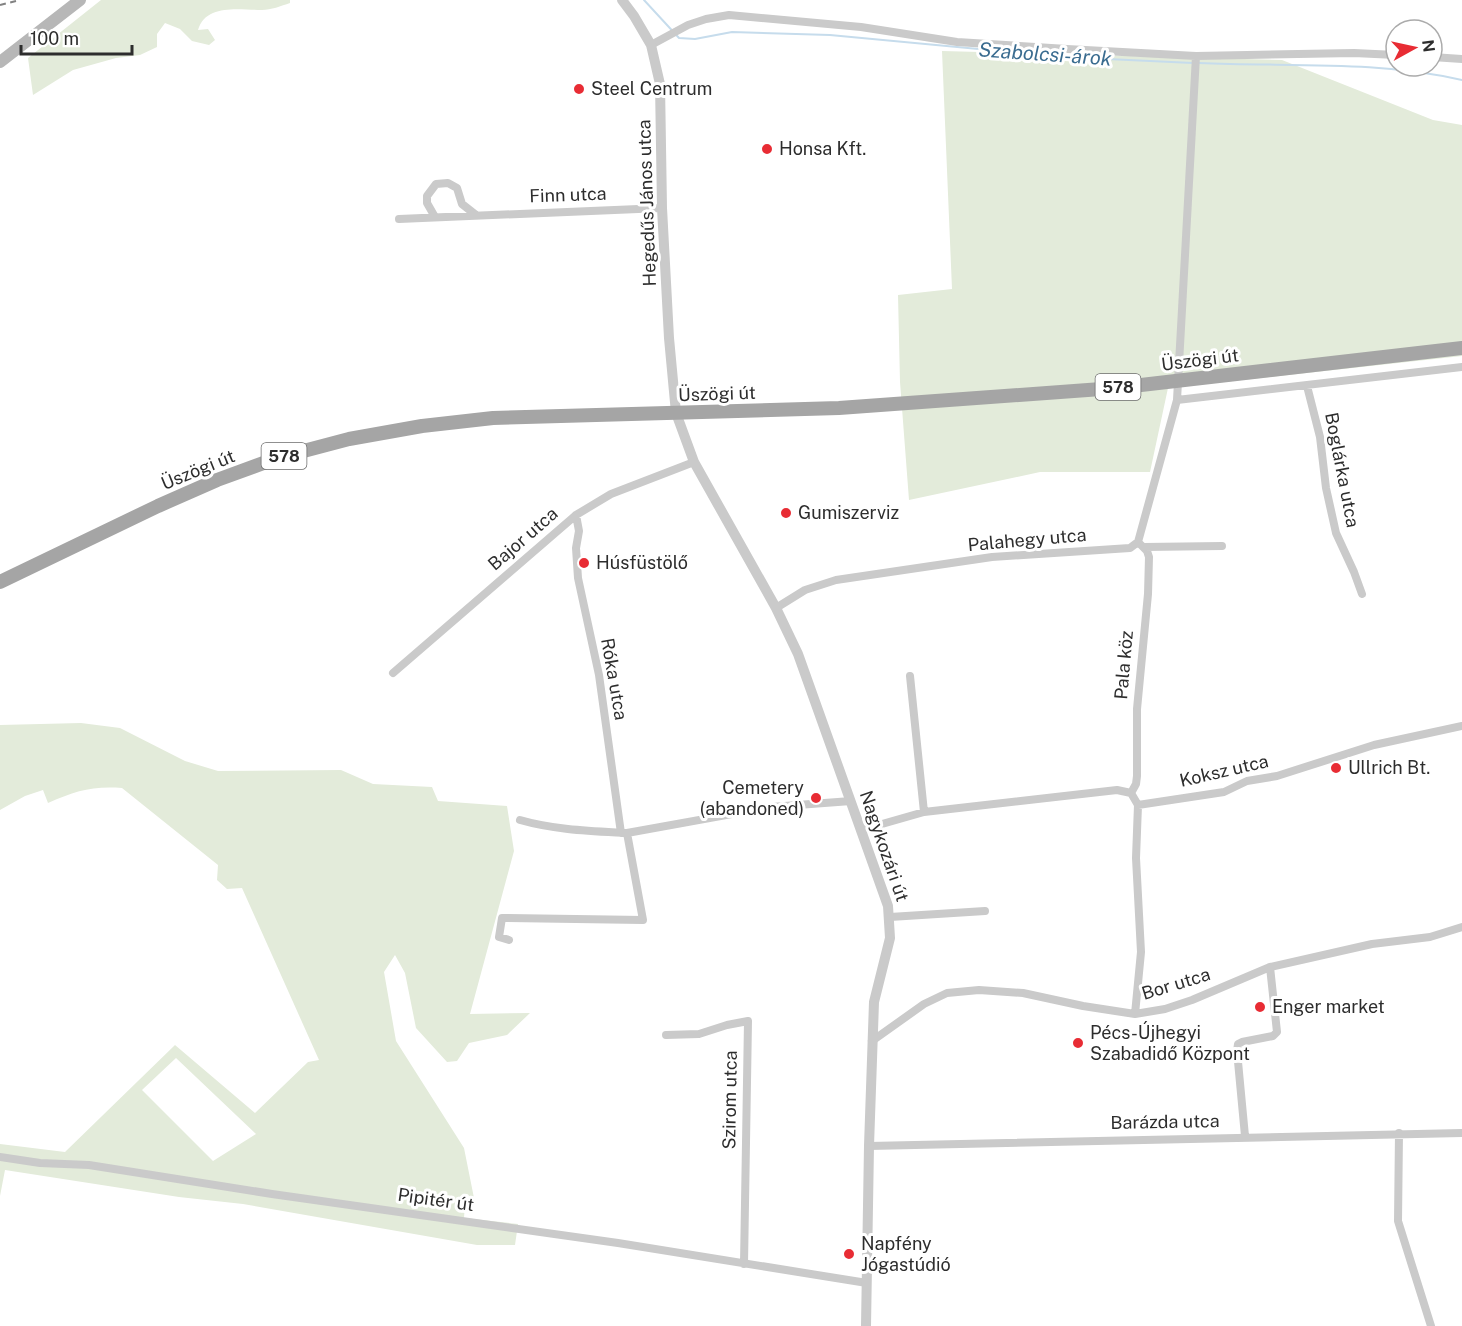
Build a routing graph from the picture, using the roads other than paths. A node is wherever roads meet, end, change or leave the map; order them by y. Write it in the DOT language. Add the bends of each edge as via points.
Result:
graph roads {
  1 [pos="80,0"];
  2 [pos="622,0"];
  3 [pos="651,45"];
  4 [pos="1384,54"];
  5 [pos="1444,58"];
  6 [pos="1462,59"];
  7 [pos="1196,61"];
  8 [pos="0,62"];
  9 [pos="662,208"];
  10 [pos="476,215"];
  11 [pos="435,217"];
  12 [pos="399,219"];
  13 [pos="1462,348"];
  14 [pos="1462,367"];
  15 [pos="1178,381"];
  16 [pos="1307,386"];
  17 [pos="1177,399"];
  18 [pos="676,413"];
  19 [pos="694,462"];
  20 [pos="576,515"];
  21 [pos="1141,545"];
  22 [pos="1222,546"];
  23 [pos="0,582"];
  24 [pos="1362,594"];
  25 [pos="776,608"];
  26 [pos="393,673"];
  27 [pos="910,676"];
  28 [pos="1462,726"];
  29 [pos="1131,793"];
  30 [pos="851,801"];
  31 [pos="1138,805"];
  32 [pos="924,812"];
  33 [pos="520,820"];
  34 [pos="861,830"];
  35 [pos="624,833"];
  36 [pos="985,911"];
  37 [pos="890,917"];
  38 [pos="1462,927"];
  39 [pos="509,940"];
  40 [pos="1270,966"];
  41 [pos="1135,1014"];
  42 [pos="666,1035"];
  43 [pos="872,1041"];
  44 [pos="1399,1133"];
  45 [pos="1462,1133"];
  46 [pos="1245,1136"];
  47 [pos="869,1146"];
  48 [pos="0,1157"];
  49 [pos="744,1264"];
  50 [pos="867,1283"];
  51 [pos="866,1326"];
  52 [pos="1431,1326"];
  1 -- 8 [label="main road"];
  2 -- 3 [label="street, Hegedűs János utca"];
  3 -- 7 [label="street" via="706,19 729,15 861,27 957,42"];
  3 -- 9 [label="street, Hegedűs János utca" via="660,84"];
  4 -- 7 [label="street"];
  5 -- 6 [label="street"];
  7 -- 15 [label="street"];
  9 -- 10 [label="street, Finn utca"];
  9 -- 18 [label="street, Hegedűs János utca"];
  10 -- 11 [label="street, Finn utca"];
  10 -- 11 [label="street" via="462,204 457,188 448,183 436,184 427,196"];
  11 -- 12 [label="street, Finn utca"];
  13 -- 15 [label="main road, Üszögi út / 578"];
  14 -- 16 [label="street"];
  15 -- 17 [label="street"];
  15 -- 18 [label="main road, Üszögi út / 578" via="839,408"];
  16 -- 17 [label="street"];
  16 -- 24 [label="street, Boglárka utca" via="1336,533"];
  17 -- 21 [label="street"];
  18 -- 19 [label="street, Nagykozári út"];
  18 -- 23 [label="main road, Üszögi út / 578" via="493,418 338,442 277,458 218,480"];
  19 -- 20 [label="street, Bajor utca" via="611,494"];
  19 -- 25 [label="street, Nagykozári út"];
  20 -- 26 [label="street, Bajor utca"];
  20 -- 35 [label="street, Róka utca" via="578,578 599,675"];
  21 -- 22 [label="street, Palahegy utca"];
  21 -- 25 [label="street, Palahegy utca" via="992,558 836,580 805,590"];
  21 -- 29 [label="street, Pala köz" via="1149,557 1148,594 1137,709 1137,776"];
  25 -- 30 [label="street, Nagykozári út" via="798,654"];
  27 -- 32 [label="street"];
  28 -- 31 [label="street, Koksz utca" via="1374,745 1277,776 1248,781 1224,792"];
  29 -- 31 [label="street"];
  29 -- 32 [label="street" via="1117,790"];
  30 -- 34 [label="street, Nagykozári út"];
  30 -- 35 [label="street" via="771,807"];
  31 -- 41 [label="street" via="1136,858 1142,952"];
  32 -- 34 [label="street"];
  33 -- 35 [label="street"];
  34 -- 37 [label="street, Nagykozári út"];
  35 -- 39 [label="street, Róka utca" via="643,920 502,918 499,937"];
  36 -- 37 [label="street"];
  37 -- 43 [label="street, Nagykozári út" via="890,938 874,1002"];
  38 -- 40 [label="street, Bor utca" via="1430,937 1372,944"];
  40 -- 41 [label="street, Bor utca" via="1192,1000"];
  40 -- 46 [label="street" via="1277,1032 1238,1044"];
  41 -- 43 [label="street, Bor utca" via="1023,993 961,991 935,997"];
  42 -- 49 [label="street, Szirom utca" via="699,1034 748,1021"];
  43 -- 47 [label="street, Nagykozári út"];
  44 -- 45 [label="street, Barázda utca"];
  44 -- 46 [label="street, Barázda utca"];
  44 -- 52 [label="street" via="1398,1221"];
  46 -- 47 [label="street, Barázda utca"];
  47 -- 50 [label="street, Nagykozári út"];
  48 -- 49 [label="street, Pipitér út" via="89,1165"];
  49 -- 50 [label="street, Pipitér út"];
  50 -- 51 [label="street, Nagykozári út"];
}
